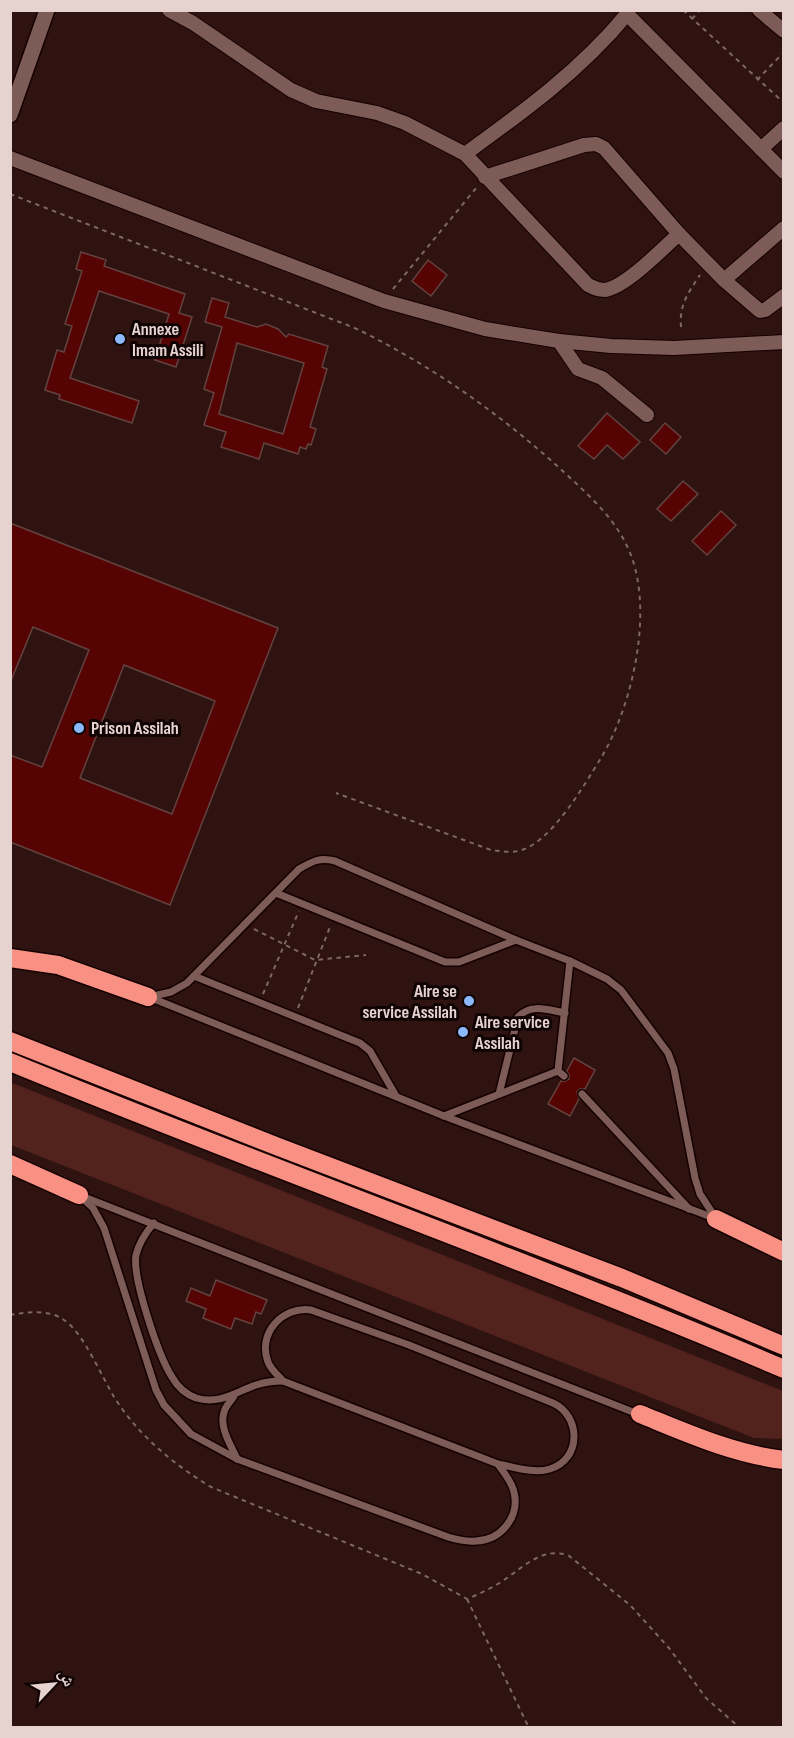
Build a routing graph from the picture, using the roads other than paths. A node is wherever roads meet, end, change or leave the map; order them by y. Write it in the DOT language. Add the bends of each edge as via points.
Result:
graph roads {
  1 [pos="47,10"];
  2 [pos="169,10"];
  3 [pos="759,10"];
  4 [pos="783,31"];
  5 [pos="10,115"];
  6 [pos="783,128"];
  7 [pos="761,149"];
  8 [pos="465,154"];
  9 [pos="10,158"];
  10 [pos="783,172"];
  11 [pos="485,177"];
  12 [pos="783,228"];
  13 [pos="680,234"];
  14 [pos="724,280"];
  15 [pos="783,296"];
  16 [pos="559,341"];
  17 [pos="783,342"];
  18 [pos="647,415"];
  19 [pos="276,892"];
  20 [pos="516,940"];
  21 [pos="10,958"];
  22 [pos="570,961"];
  23 [pos="194,976"];
  24 [pos="148,997"];
  25 [pos="565,1013"];
  26 [pos="10,1041"];
  27 [pos="10,1062"];
  28 [pos="499,1094"];
  29 [pos="582,1094"];
  30 [pos="396,1096"];
  31 [pos="444,1116"];
  32 [pos="10,1164"];
  33 [pos="79,1196"];
  34 [pos="691,1210"];
  35 [pos="716,1219"];
  36 [pos="154,1223"];
  37 [pos="783,1252"];
  38 [pos="783,1346"];
  39 [pos="783,1369"];
  40 [pos="284,1381"];
  41 [pos="234,1396"];
  42 [pos="640,1414"];
  43 [pos="237,1459"];
  44 [pos="783,1460"];
  45 [pos="498,1464"];
  1 -- 5 [label="street"];
  2 -- 8 [label="street" via="291,90 316,101 405,123"];
  3 -- 4 [label="street"];
  6 -- 7 [label="street"];
  7 -- 8 [label="street" via="627,14 598,48 556,86"];
  7 -- 10 [label="street"];
  8 -- 11 [label="street"];
  9 -- 16 [label="street" via="384,301 485,329"];
  11 -- 13 [label="street" via="596,144 604,148"];
  11 -- 13 [label="street" via="596,289 605,290 626,280"];
  12 -- 14 [label="street"];
  13 -- 14 [label="street"];
  14 -- 15 [label="street" via="760,311"];
  16 -- 17 [label="street" via="674,348"];
  16 -- 18 [label="street" via="578,369 602,378"];
  19 -- 20 [label="lane" via="445,962 459,962"];
  19 -- 20 [label="lane" via="299,869 324,858"];
  19 -- 23 [label="lane"];
  20 -- 22 [label="lane"];
  21 -- 24 [label="highway" via="58,965"];
  22 -- 25 [label="lane"];
  22 -- 35 [label="lane" via="621,990 668,1053 695,1178"];
  23 -- 24 [label="lane" via="171,992"];
  23 -- 30 [label="lane" via="360,1043 370,1051"];
  24 -- 30 [label="lane"];
  25 -- 28 [label="lane" via="561,1074"];
  25 -- 28 [label="lane" via="536,1008 524,1010 518,1017"];
  26 -- 38 [label="highway" via="622,1278"];
  27 -- 39 [label="highway" via="512,1258"];
  28 -- 31 [label="lane"];
  29 -- 34 [label="lane"];
  30 -- 31 [label="lane"];
  31 -- 34 [label="lane"];
  32 -- 33 [label="highway"];
  33 -- 36 [label="lane"];
  33 -- 43 [label="lane" via="93,1208 104,1228 151,1378 164,1405 191,1434"];
  34 -- 35 [label="lane"];
  35 -- 37 [label="highway"];
  36 -- 41 [label="lane" via="140,1244 136,1269 168,1370 183,1391 194,1397 216,1400"];
  36 -- 42 [label="lane"];
  40 -- 41 [label="lane" via="257,1384"];
  40 -- 45 [label="lane"];
  40 -- 45 [label="lane" via="268,1362 266,1343 270,1331 287,1313 311,1310 409,1345 567,1412 575,1433 573,1446 560,1463 553,1468 533,1470"];
  41 -- 43 [label="lane" via="223,1420"];
  42 -- 44 [label="highway" via="712,1443"];
  43 -- 45 [label="lane" via="448,1538 477,1542 500,1533 513,1516 514,1493"];
}
